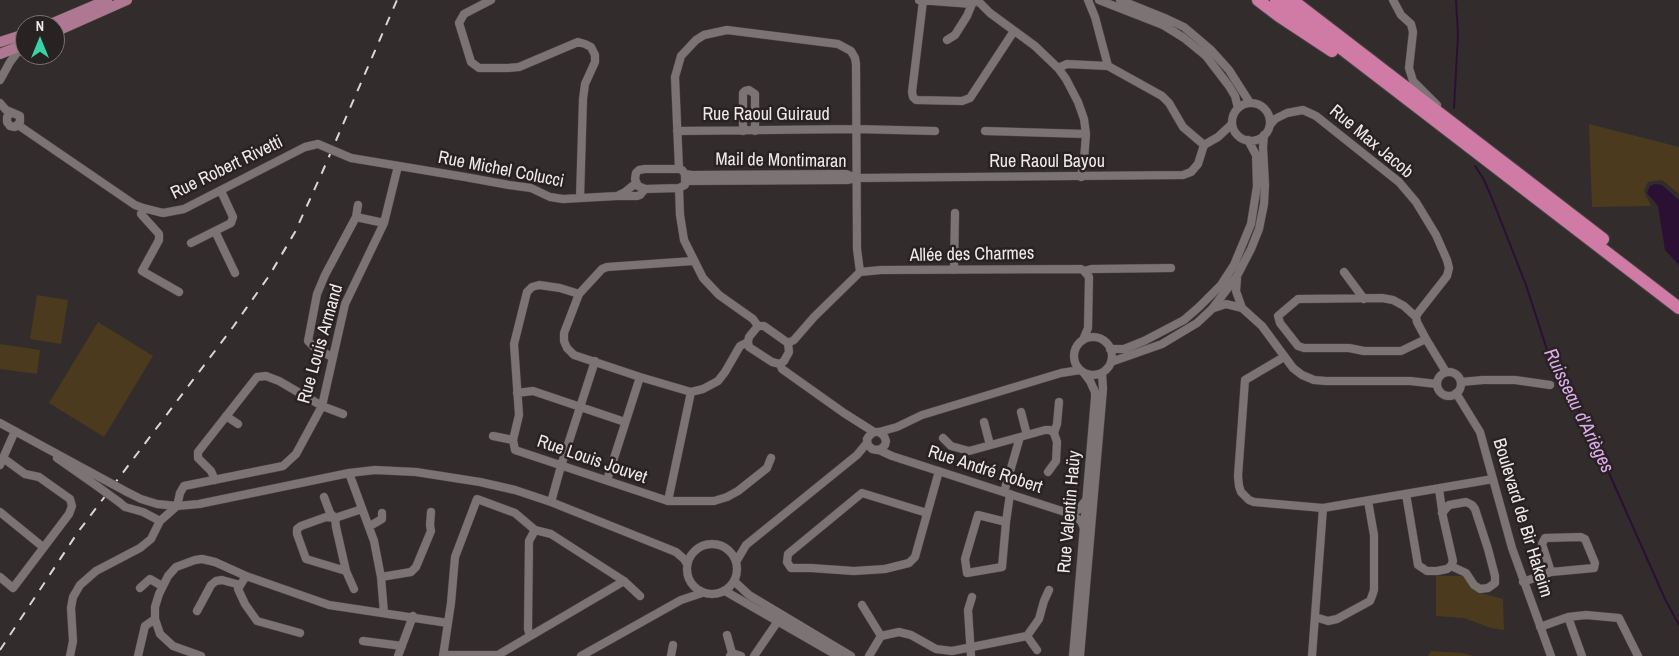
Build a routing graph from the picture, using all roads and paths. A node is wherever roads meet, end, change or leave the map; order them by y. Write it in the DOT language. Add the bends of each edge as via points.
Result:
graph roads {
  1 [pos="107,0"];
  2 [pos="127,0"];
  3 [pos="491,0"];
  4 [pos="921,0"];
  5 [pos="1088,0"];
  6 [pos="1120,0"];
  7 [pos="1258,0"];
  8 [pos="1276,0"];
  9 [pos="1292,0"];
  10 [pos="1306,0"];
  11 [pos="1393,0"];
  12 [pos="975,1"];
  13 [pos="1102,1"];
  14 [pos="1095,17"];
  15 [pos="65,18"];
  16 [pos="65,28"];
  17 [pos="1014,31"];
  18 [pos="15,37"];
  19 [pos="947,40"];
  20 [pos="0,42"];
  21 [pos="15,49"];
  22 [pos="0,54"];
  23 [pos="15,55"];
  24 [pos="1108,66"];
  25 [pos="1058,68"];
  26 [pos="1386,72"];
  27 [pos="0,80"];
  28 [pos="0,103"];
  29 [pos="1250,103"];
  30 [pos="1413,105"];
  31 [pos="1238,108"];
  32 [pos="11,113"];
  33 [pos="1268,113"];
  34 [pos="1286,113"];
  35 [pos="3,117"];
  36 [pos="1232,124"];
  37 [pos="1453,124"];
  38 [pos="18,125"];
  39 [pos="1270,125"];
  40 [pos="856,129"];
  41 [pos="676,131"];
  42 [pos="743,131"];
  43 [pos="755,131"];
  44 [pos="935,131"];
  45 [pos="985,131"];
  46 [pos="1086,134"];
  47 [pos="1238,134"];
  48 [pos="1264,135"];
  49 [pos="1218,136"];
  50 [pos="1248,140"];
  51 [pos="1204,145"];
  52 [pos="351,158"];
  53 [pos="398,166"];
  54 [pos="683,175"];
  55 [pos="1081,177"];
  56 [pos="856,178"];
  57 [pos="636,183"];
  58 [pos="679,188"];
  59 [pos="645,189"];
  60 [pos="221,191"];
  61 [pos="617,196"];
  62 [pos="580,198"];
  63 [pos="358,205"];
  64 [pos="143,208"];
  65 [pos="956,213"];
  66 [pos="356,217"];
  67 [pos="384,224"];
  68 [pos="215,231"];
  69 [pos="191,243"];
  70 [pos="693,261"];
  71 [pos="1171,268"];
  72 [pos="954,270"];
  73 [pos="1084,271"];
  74 [pos="860,272"];
  75 [pos="1344,272"];
  76 [pos="235,273"];
  77 [pos="1237,276"];
  78 [pos="179,292"];
  79 [pos="579,294"];
  80 [pos="1679,297"];
  81 [pos="1364,299"];
  82 [pos="1242,308"];
  83 [pos="1679,308"];
  84 [pos="1212,309"];
  85 [pos="1416,317"];
  86 [pos="758,326"];
  87 [pos="1088,328"];
  88 [pos="1096,338"];
  89 [pos="1426,339"];
  90 [pos="1083,340"];
  91 [pos="748,342"];
  92 [pos="788,343"];
  93 [pos="1110,349"];
  94 [pos="332,357"];
  95 [pos="1284,357"];
  96 [pos="595,361"];
  97 [pos="1074,361"];
  98 [pos="1111,362"];
  99 [pos="780,364"];
  100 [pos="1082,372"];
  101 [pos="1446,372"];
  102 [pos="1061,373"];
  103 [pos="1102,373"];
  104 [pos="640,377"];
  105 [pos="1461,382"];
  106 [pos="1437,384"];
  107 [pos="1550,385"];
  108 [pos="691,392"];
  109 [pos="517,393"];
  110 [pos="1456,393"];
  111 [pos="1059,402"];
  112 [pos="322,406"];
  113 [pos="580,407"];
  114 [pos="1020,412"];
  115 [pos="343,414"];
  116 [pos="226,416"];
  117 [pos="626,422"];
  118 [pos="984,422"];
  119 [pos="859,423"];
  120 [pos="0,424"];
  121 [pos="238,424"];
  122 [pos="897,427"];
  123 [pos="15,431"];
  124 [pos="877,432"];
  125 [pos="1054,433"];
  126 [pos="493,436"];
  127 [pos="1023,436"];
  128 [pos="942,438"];
  129 [pos="31,440"];
  130 [pos="513,440"];
  131 [pos="868,441"];
  132 [pos="990,445"];
  133 [pos="881,446"];
  134 [pos="857,455"];
  135 [pos="771,458"];
  136 [pos="1,462"];
  137 [pos="561,466"];
  138 [pos="939,472"];
  139 [pos="1048,472"];
  140 [pos="349,473"];
  141 [pos="1493,479"];
  142 [pos="214,480"];
  143 [pos="607,480"];
  144 [pos="1439,489"];
  145 [pos="1007,493"];
  146 [pos="1406,494"];
  147 [pos="324,497"];
  148 [pos="1086,500"];
  149 [pos="668,501"];
  150 [pos="1368,501"];
  151 [pos="551,502"];
  152 [pos="1449,504"];
  153 [pos="177,506"];
  154 [pos="1324,508"];
  155 [pos="362,509"];
  156 [pos="0,512"];
  157 [pos="430,512"];
  158 [pos="382,513"];
  159 [pos="927,513"];
  160 [pos="1068,513"];
  161 [pos="1442,513"];
  162 [pos="335,518"];
  163 [pos="160,521"];
  164 [pos="1006,522"];
  165 [pos="370,526"];
  166 [pos="1084,528"];
  167 [pos="535,530"];
  168 [pos="746,545"];
  169 [pos="43,547"];
  170 [pos="728,551"];
  171 [pos="676,552"];
  172 [pos="693,553"];
  173 [pos="736,562"];
  174 [pos="687,564"];
  175 [pos="1451,566"];
  176 [pos="346,570"];
  177 [pos="1551,572"];
  178 [pos="246,576"];
  179 [pos="0,577"];
  180 [pos="380,577"];
  181 [pos="624,581"];
  182 [pos="734,581"];
  183 [pos="1523,582"];
  184 [pos="240,585"];
  185 [pos="692,585"];
  186 [pos="162,586"];
  187 [pos="140,588"];
  188 [pos="354,589"];
  189 [pos="1049,590"];
  190 [pos="725,591"];
  191 [pos="702,593"];
  192 [pos="640,596"];
  193 [pos="972,597"];
  194 [pos="681,600"];
  195 [pos="862,605"];
  196 [pos="197,612"];
  197 [pos="384,613"];
  198 [pos="413,616"];
  199 [pos="1315,617"];
  200 [pos="1568,617"];
  201 [pos="155,619"];
  202 [pos="778,621"];
  203 [pos="448,623"];
  204 [pos="1540,627"];
  205 [pos="300,633"];
  206 [pos="727,635"];
  207 [pos="530,636"];
  208 [pos="881,636"];
  209 [pos="1027,636"];
  210 [pos="363,641"];
  211 [pos="672,644"];
  212 [pos="402,646"];
  213 [pos="970,647"];
  214 [pos="1037,650"];
  215 [pos="731,654"];
  216 [pos="70,656"];
  217 [pos="138,656"];
  218 [pos="201,656"];
  219 [pos="398,656"];
  220 [pos="443,656"];
  221 [pos="581,656"];
  222 [pos="671,656"];
  223 [pos="740,656"];
  224 [pos="754,656"];
  225 [pos="838,656"];
  226 [pos="851,656"];
  227 [pos="869,656"];
  228 [pos="972,656"];
  229 [pos="1073,656"];
  230 [pos="1080,656"];
  231 [pos="1312,656"];
  232 [pos="1550,656"];
  233 [pos="1582,656"];
  234 [pos="1638,656"];
  1 -- 15 [label="main road"];
  2 -- 16 [label="main road"];
  3 -- 62 [label="street" via="464,14 460,23 471,62 479,68 519,67 578,42 590,47 595,55 596,62 585,84 583,99"];
  4 -- 12 [label="street"];
  4 -- 17 [label="street" via="912,92 916,100 962,101 970,98"];
  5 -- 14 [label="street"];
  6 -- 29 [label="street" via="1184,27 1212,50"];
  7 -- 30 [label="highway"];
  8 -- 30 [label="highway"];
  9 -- 26 [label="highway"];
  10 -- 26 [label="highway"];
  11 -- 37 [label="street" via="1401,15 1411,24 1413,32 1409,68 1413,81"];
  12 -- 17 [label="street"];
  12 -- 19 [label="street" via="955,35"];
  13 -- 14 [label="street"];
  13 -- 31 [label="street" via="1148,19 1184,38 1206,56 1230,86"];
  14 -- 24 [label="street"];
  17 -- 25 [label="street"];
  18 -- 20 [label="main road"];
  21 -- 22 [label="main road"];
  23 -- 27 [label="street"];
  24 -- 25 [label="street" via="1067,64"];
  24 -- 51 [label="street" via="1162,96 1184,127"];
  25 -- 46 [label="street" via="1078,102"];
  26 -- 37 [label="highway"];
  28 -- 32 [label="street"];
  29 -- 31 [label="street"];
  29 -- 33 [label="street" via="1259,105"];
  30 -- 83 [label="highway"];
  31 -- 36 [label="street"];
  32 -- 35 [label="street"];
  32 -- 38 [label="street" via="20,116"];
  33 -- 34 [label="street, Rue Max Jacob"];
  33 -- 39 [label="street"];
  34 -- 39 [label="street"];
  34 -- 85 [label="street, Rue Max Jacob" via="1303,110 1316,116 1399,182 1416,202 1448,260 1449,268 1448,276"];
  35 -- 38 [label="street, Rue Robert Rivetti" via="12,127"];
  36 -- 47 [label="street"];
  36 -- 49 [label="street"];
  37 -- 80 [label="highway"];
  38 -- 64 [label="street, Rue Robert Rivetti"];
  39 -- 48 [label="street"];
  40 -- 41 [label="street" via="856,64 847,48 838,44 728,30 704,35 681,56 674,77"];
  40 -- 43 [label="street, Rue Raoul Guiraud"];
  40 -- 44 [label="street, Rue Raoul Guiraud"];
  40 -- 56 [label="street"];
  41 -- 42 [label="street, Rue Raoul Guiraud"];
  41 -- 54 [label="street"];
  42 -- 43 [label="street, Rue Raoul Guiraud"];
  42 -- 43 [label="street" via="743,93 750,90 755,94"];
  45 -- 46 [label="street"];
  46 -- 55 [label="street"];
  47 -- 49 [label="street"];
  47 -- 50 [label="street"];
  48 -- 50 [label="street"];
  48 -- 77 [label="street" via="1264,204 1259,229"];
  49 -- 51 [label="street"];
  50 -- 93 [label="street" via="1256,154 1257,186 1251,224 1234,265 1221,284 1184,320 1140,343 1124,349"];
  51 -- 55 [label="street, Rue Raoul Bayou" via="1198,164 1183,175"];
  52 -- 53 [label="street, Rue Michel Colucci"];
  52 -- 60 [label="street, Rue Robert Rivetti, bridge" via="318,144 305,147"];
  53 -- 62 [label="street, Rue Michel Colucci" via="531,188 550,197"];
  53 -- 67 [label="street, Rue Louis Armand"];
  54 -- 56 [label="street, Mail de Montimaran" via="846,174"];
  54 -- 57 [label="street, Mail de Montimaran" via="639,170 635,176"];
  54 -- 58 [label="street" via="684,185"];
  55 -- 56 [label="street, Rue Raoul Bayou"];
  56 -- 74 [label="street"];
  57 -- 59 [label="street"];
  57 -- 61 [label="street"];
  58 -- 59 [label="street"];
  58 -- 70 [label="street" via="681,225"];
  59 -- 61 [label="street, Rue Michel Colucci" via="637,196"];
  60 -- 64 [label="street, Rue Robert Rivetti" via="177,211 163,213"];
  60 -- 68 [label="street" via="233,217 231,223"];
  61 -- 62 [label="street, Rue Michel Colucci"];
  63 -- 66 [label="street"];
  64 -- 78 [label="street" via="141,214 159,234 159,240 142,271"];
  65 -- 72 [label="street"];
  66 -- 67 [label="street"];
  66 -- 94 [label="street" via="317,294 308,340"];
  67 -- 94 [label="street, Rue Louis Armand" via="345,304"];
  68 -- 69 [label="street"];
  68 -- 76 [label="street"];
  70 -- 79 [label="street" via="607,267"];
  70 -- 86 [label="street" via="719,295"];
  71 -- 73 [label="street, Allée des Charmes"];
  72 -- 73 [label="street, Allée des Charmes"];
  72 -- 74 [label="street, Allée des Charmes"];
  73 -- 87 [label="street" via="1089,278"];
  74 -- 92 [label="street"];
  75 -- 81 [label="street"];
  77 -- 82 [label="street" via="1236,291"];
  77 -- 84 [label="street"];
  79 -- 96 [label="street" via="564,341 574,355"];
  79 -- 109 [label="street, Rue Louis Jouvet" via="539,284 527,292 514,344"];
  81 -- 85 [label="street" via="1392,300"];
  81 -- 89 [label="street" via="1298,299 1278,316 1298,346 1304,348 1401,352"];
  82 -- 84 [label="street" via="1226,304"];
  82 -- 95 [label="street" via="1262,326"];
  84 -- 98 [label="street" via="1197,323 1162,344"];
  85 -- 89 [label="street"];
  86 -- 91 [label="street"];
  86 -- 92 [label="street" via="764,326"];
  87 -- 88 [label="street"];
  87 -- 90 [label="street"];
  88 -- 90 [label="street"];
  88 -- 93 [label="street" via="1103,340"];
  89 -- 101 [label="street"];
  90 -- 97 [label="street" via="1075,349"];
  91 -- 99 [label="street" via="749,347"];
  91 -- 108 [label="street" via="740,346 718,381"];
  92 -- 99 [label="street" via="789,352"];
  93 -- 98 [label="street"];
  94 -- 112 [label="street, Rue Louis Armand"];
  95 -- 106 [label="street" via="1302,375 1314,380"];
  95 -- 154 [label="street" via="1245,380 1238,486 1245,497 1254,502"];
  96 -- 104 [label="street"];
  96 -- 113 [label="street"];
  97 -- 100 [label="street"];
  97 -- 102 [label="street"];
  98 -- 103 [label="street"];
  99 -- 119 [label="street" via="782,369"];
  100 -- 102 [label="street"];
  100 -- 103 [label="street" via="1090,375"];
  100 -- 148 [label="street, Rue Valentin Haüy" via="1095,392"];
  101 -- 105 [label="street" via="1454,373"];
  101 -- 106 [label="street"];
  102 -- 122 [label="street" via="922,415"];
  103 -- 230 [label="street, Rue Valentin Haüy"];
  104 -- 108 [label="street"];
  104 -- 117 [label="street"];
  105 -- 107 [label="street" via="1515,380"];
  105 -- 110 [label="street"];
  106 -- 110 [label="street" via="1442,393 1449,396"];
  108 -- 149 [label="street"];
  109 -- 113 [label="street" via="533,391"];
  109 -- 130 [label="street, Rue Louis Jouvet" via="518,415"];
  110 -- 141 [label="street, Boulevard de Bir Hakeim" via="1480,432"];
  111 -- 125 [label="street"];
  112 -- 115 [label="street"];
  112 -- 116 [label="street" via="266,376 253,381"];
  112 -- 142 [label="street, Rue Louis Armand" via="296,454 283,466"];
  113 -- 117 [label="street"];
  113 -- 137 [label="street"];
  114 -- 127 [label="street"];
  116 -- 121 [label="street"];
  116 -- 142 [label="street" via="198,452 198,458"];
  117 -- 143 [label="street"];
  118 -- 132 [label="street"];
  119 -- 124 [label="street"];
  119 -- 131 [label="street"];
  120 -- 123 [label="street"];
  122 -- 124 [label="street"];
  122 -- 133 [label="street"];
  123 -- 129 [label="street"];
  123 -- 136 [label="street"];
  124 -- 131 [label="street" via="869,436"];
  124 -- 133 [label="street" via="882,433"];
  125 -- 127 [label="street" via="1044,430"];
  125 -- 139 [label="street" via="1056,461"];
  126 -- 130 [label="street, Rue Louis Jouvet"];
  127 -- 132 [label="street"];
  127 -- 145 [label="street"];
  128 -- 132 [label="street" via="951,446 969,450"];
  129 -- 153 [label="street, bridge" via="130,494 157,504"];
  129 -- 163 [label="street, bridge" via="125,507"];
  130 -- 137 [label="street, Rue Louis Jouvet" via="515,450"];
  131 -- 133 [label="street" via="870,448"];
  131 -- 134 [label="street"];
  133 -- 134 [label="street"];
  133 -- 138 [label="street, Rue André Robert" via="892,456"];
  134 -- 168 [label="street"];
  135 -- 149 [label="street, Rue Louis Jouvet" via="766,468 738,492 727,497 714,501"];
  136 -- 169 [label="street" via="39,477 70,499 69,514"];
  137 -- 143 [label="street, Rue Louis Jouvet"];
  137 -- 151 [label="street"];
  138 -- 145 [label="street, Rue André Robert"];
  138 -- 159 [label="street"];
  140 -- 151 [label="street" via="375,470 416,472 516,490"];
  140 -- 153 [label="street"];
  140 -- 155 [label="street"];
  141 -- 144 [label="street"];
  141 -- 183 [label="street, Boulevard de Bir Hakeim"];
  142 -- 153 [label="street, Rue Louis Armand" via="184,486"];
  143 -- 149 [label="street, Rue Louis Jouvet"];
  144 -- 146 [label="street"];
  144 -- 152 [label="street"];
  144 -- 161 [label="street"];
  145 -- 160 [label="street, Rue André Robert"];
  145 -- 164 [label="street"];
  146 -- 150 [label="street"];
  146 -- 175 [label="street" via="1418,565 1427,571 1437,572"];
  147 -- 162 [label="street"];
  148 -- 160 [label="street" via="1078,510"];
  148 -- 166 [label="street, Rue Valentin Haüy"];
  150 -- 154 [label="street"];
  150 -- 199 [label="street" via="1374,535 1374,590 1370,601 1337,619 1328,621"];
  151 -- 171 [label="street"];
  152 -- 161 [label="street"];
  152 -- 175 [label="street" via="1466,502 1475,509 1495,583 1480,589 1466,573"];
  153 -- 163 [label="street"];
  154 -- 199 [label="street"];
  155 -- 162 [label="street"];
  155 -- 165 [label="street"];
  156 -- 169 [label="street"];
  157 -- 180 [label="street" via="431,531 416,567 411,572"];
  158 -- 165 [label="street" via="382,519"];
  159 -- 159 [label="street" via="862,493 788,554 787,562 791,568 854,571 909,563 915,557"];
  160 -- 166 [label="street, Rue André Robert" via="1078,518"];
  161 -- 175 [label="street" via="1453,561"];
  162 -- 176 [label="street"];
  162 -- 176 [label="street" via="326,517 301,526 297,534 306,559"];
  163 -- 216 [label="street" via="151,540 96,571 80,585 70,608 73,641"];
  164 -- 164 [label="street" via="978,515 965,559 967,573 1002,566"];
  165 -- 180 [label="street"];
  166 -- 229 [label="street, Rue Valentin Haüy"];
  167 -- 181 [label="street" via="551,534"];
  167 -- 203 [label="street" via="515,513 477,499 455,557"];
  167 -- 207 [label="street" via="529,541"];
  168 -- 170 [label="street"];
  168 -- 173 [label="street"];
  169 -- 179 [label="street" via="13,588"];
  170 -- 172 [label="street" via="710,544"];
  170 -- 173 [label="street"];
  171 -- 172 [label="street"];
  171 -- 174 [label="street"];
  172 -- 174 [label="street"];
  173 -- 182 [label="street"];
  174 -- 185 [label="street"];
  176 -- 188 [label="street"];
  177 -- 177 [label="street" via="1542,544 1545,538 1584,539 1594,568"];
  177 -- 183 [label="street"];
  178 -- 184 [label="street"];
  178 -- 186 [label="street" via="202,559 176,567"];
  178 -- 197 [label="street" via="329,605"];
  180 -- 197 [label="street"];
  181 -- 192 [label="street"];
  181 -- 207 [label="street"];
  182 -- 190 [label="street"];
  182 -- 226 [label="street" via="749,595"];
  183 -- 204 [label="street, Boulevard de Bir Hakeim"];
  184 -- 196 [label="street" via="216,581"];
  184 -- 205 [label="street" via="240,593 257,621"];
  185 -- 191 [label="street"];
  185 -- 194 [label="street"];
  186 -- 187 [label="street" via="150,579"];
  186 -- 201 [label="street"];
  189 -- 209 [label="street" via="1039,620"];
  190 -- 191 [label="street"];
  190 -- 202 [label="street"];
  191 -- 194 [label="street"];
  193 -- 213 [label="street" via="968,610"];
  194 -- 221 [label="street"];
  195 -- 208 [label="street"];
  197 -- 198 [label="street"];
  198 -- 203 [label="street"];
  198 -- 212 [label="street"];
  199 -- 231 [label="street"];
  200 -- 204 [label="street"];
  200 -- 233 [label="street"];
  200 -- 234 [label="street" via="1619,618"];
  201 -- 217 [label="street" via="145,626"];
  201 -- 218 [label="street" via="160,634 173,646"];
  202 -- 224 [label="street"];
  202 -- 225 [label="street"];
  203 -- 220 [label="street"];
  204 -- 232 [label="street, Boulevard de Bir Hakeim"];
  206 -- 215 [label="street"];
  207 -- 220 [label="street" via="498,655"];
  208 -- 213 [label="street" via="899,632 936,649 952,651"];
  208 -- 227 [label="street"];
  209 -- 213 [label="street"];
  209 -- 214 [label="street"];
  210 -- 212 [label="street"];
  211 -- 222 [label="street"];
  212 -- 219 [label="street"];
  213 -- 228 [label="street"];
  215 -- 223 [label="street"];
}
